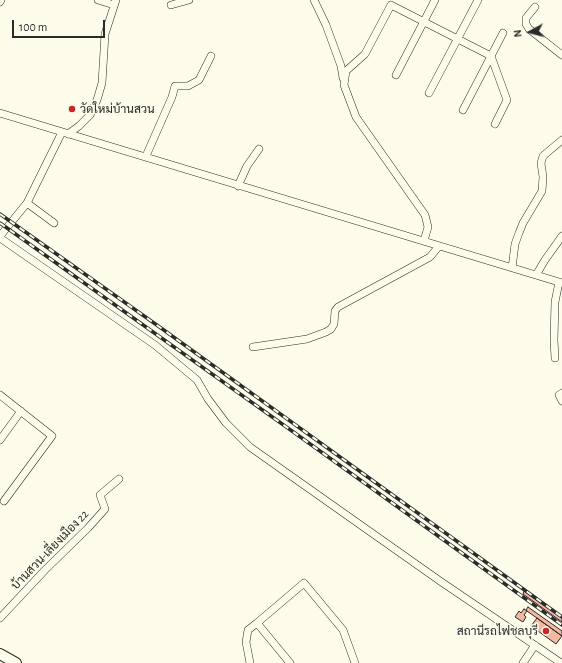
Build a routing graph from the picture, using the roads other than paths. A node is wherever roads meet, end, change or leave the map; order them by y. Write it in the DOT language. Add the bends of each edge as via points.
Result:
graph roads {
  1 [pos="98,0"];
  2 [pos="189,0"];
  3 [pos="314,0"];
  4 [pos="434,0"];
  5 [pos="478,0"];
  6 [pos="115,3"];
  7 [pos="171,5"];
  8 [pos="535,7"];
  9 [pos="424,22"];
  10 [pos="503,33"];
  11 [pos="457,39"];
  12 [pos="562,55"];
  13 [pos="210,56"];
  14 [pos="491,56"];
  15 [pos="396,75"];
  16 [pos="344,85"];
  17 [pos="429,93"];
  18 [pos="463,110"];
  19 [pos="0,113"];
  20 [pos="495,124"];
  21 [pos="65,133"];
  22 [pos="562,140"];
  23 [pos="259,149"];
  24 [pos="146,156"];
  25 [pos="238,186"];
  26 [pos="26,203"];
  27 [pos="54,223"];
  28 [pos="562,236"];
  29 [pos="0,237"];
  30 [pos="424,241"];
  31 [pos="439,246"];
  32 [pos="512,268"];
  33 [pos="536,275"];
  34 [pos="560,282"];
  35 [pos="253,347"];
  36 [pos="556,358"];
  37 [pos="562,393"];
  38 [pos="0,395"];
  39 [pos="562,401"];
  40 [pos="21,411"];
  41 [pos="0,440"];
  42 [pos="118,479"];
  43 [pos="4,501"];
  44 [pos="0,618"];
  45 [pos="257,623"];
  46 [pos="536,645"];
  47 [pos="0,654"];
  48 [pos="16,663"];
  49 [pos="250,663"];
  50 [pos="290,663"];
  51 [pos="355,663"];
  52 [pos="523,663"];
  53 [pos="561,663"];
  1 -- 6 [label="street"];
  2 -- 7 [label="street"];
  3 -- 16 [label="street" via="341,66"];
  4 -- 9 [label="street"];
  5 -- 11 [label="street"];
  6 -- 21 [label="street" via="105,34 102,83 97,100 90,115 80,126"];
  8 -- 12 [label="street" via="526,18 526,24"];
  9 -- 11 [label="street"];
  9 -- 15 [label="street"];
  9 -- 16 [label="street" via="390,5 365,54 346,71"];
  10 -- 14 [label="street"];
  11 -- 14 [label="street"];
  11 -- 17 [label="street"];
  13 -- 24 [label="street" via="199,80 188,86 175,86"];
  14 -- 18 [label="street"];
  14 -- 20 [label="street" via="507,100"];
  16 -- 30 [label="street" via="356,117 424,215 428,227"];
  19 -- 21 [label="street"];
  21 -- 24 [label="street"];
  21 -- 26 [label="street"];
  22 -- 32 [label="street" via="543,156 542,191 519,233"];
  23 -- 25 [label="street" via="247,166"];
  24 -- 25 [label="street"];
  25 -- 30 [label="street"];
  26 -- 27 [label="street"];
  26 -- 29 [label="street"];
  28 -- 33 [label="street"];
  29 -- 46 [label="street" via="155,346 197,380 226,423 250,447 440,581"];
  30 -- 31 [label="street"];
  31 -- 32 [label="street"];
  31 -- 35 [label="street" via="430,257 338,307 335,311 334,324 326,332 307,339"];
  32 -- 33 [label="street"];
  33 -- 34 [label="street"];
  34 -- 36 [label="street" via="555,302"];
  37 -- 39 [label="street"];
  38 -- 40 [label="street"];
  40 -- 41 [label="street"];
  40 -- 43 [label="street" via="52,436"];
  42 -- 44 [label="street, บ้านสวน-เลี่ยงเมือง 22" via="100,495 105,509"];
  45 -- 49 [label="street" via="248,630 246,642"];
  45 -- 50 [label="street"];
  45 -- 51 [label="street" via="304,583 343,630"];
  46 -- 52 [label="street"];
  46 -- 53 [label="street"];
  47 -- 48 [label="highway"];
}
